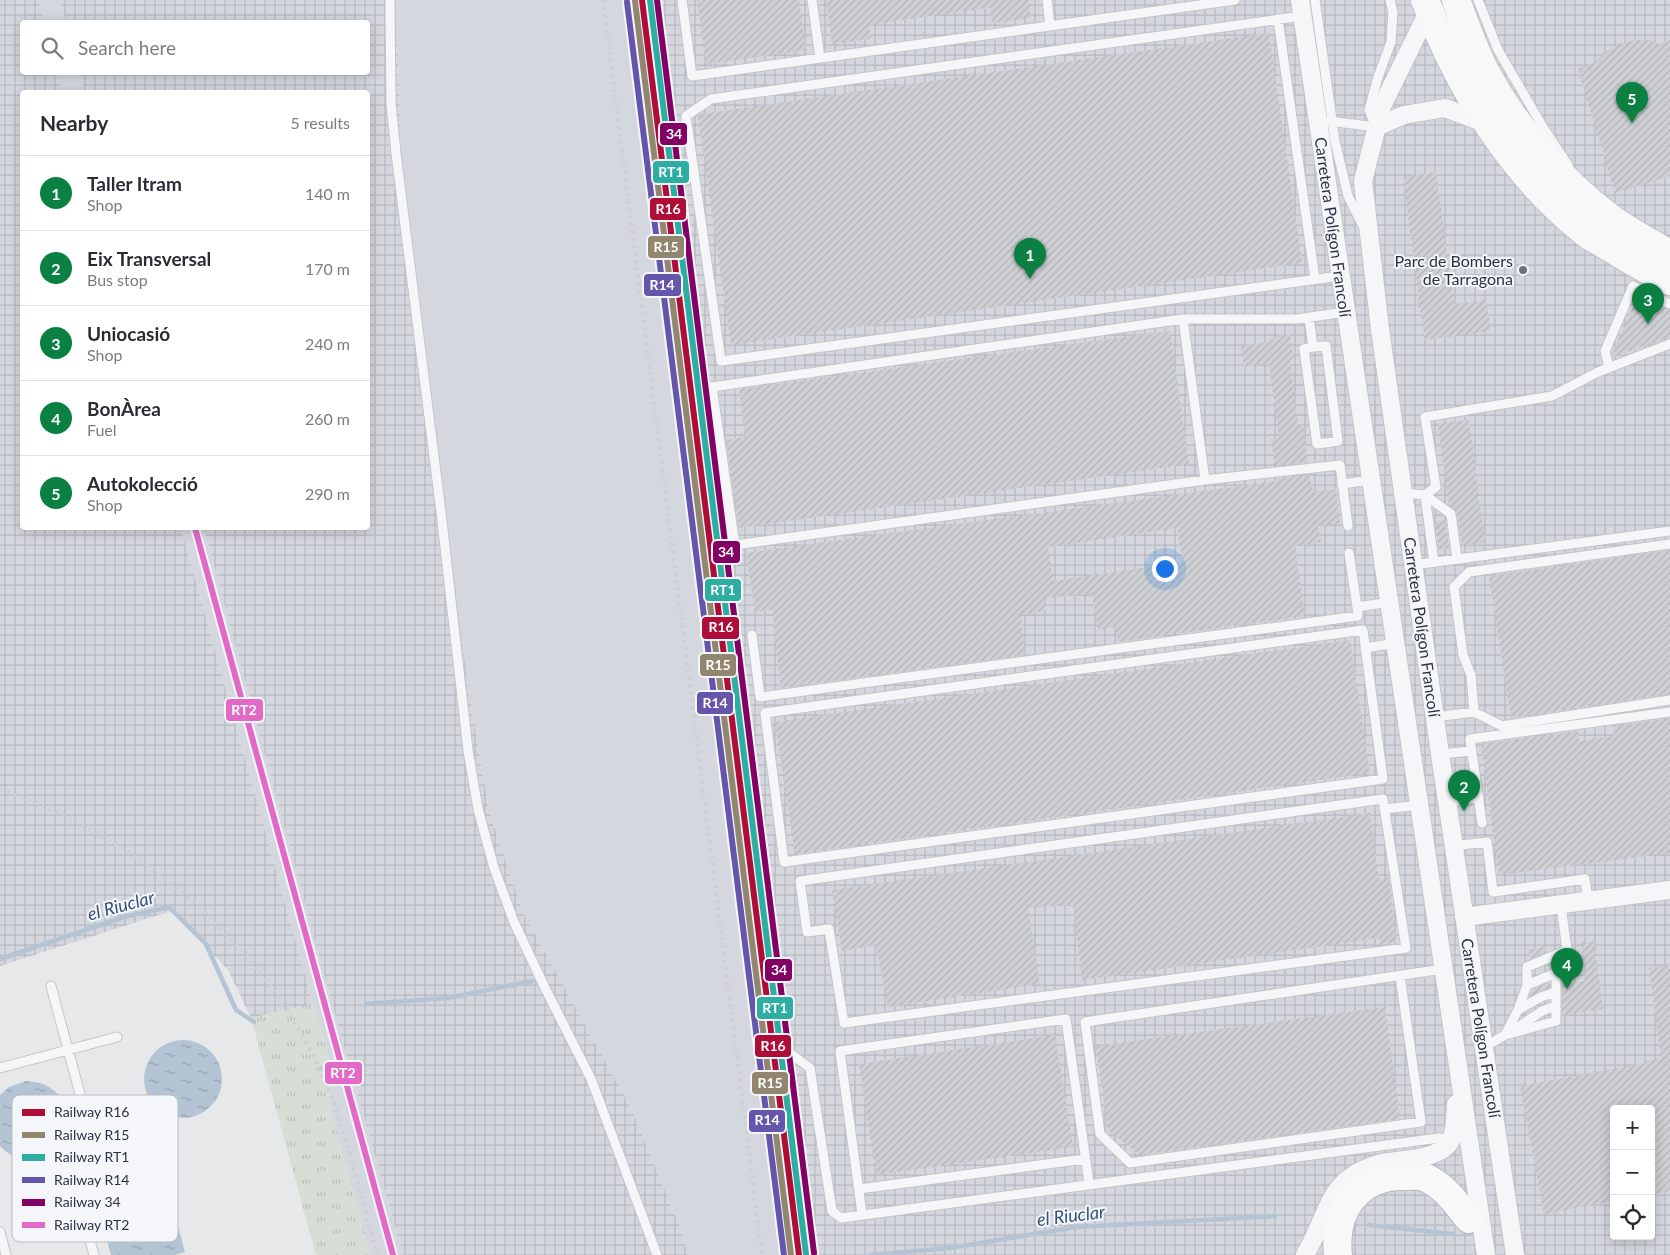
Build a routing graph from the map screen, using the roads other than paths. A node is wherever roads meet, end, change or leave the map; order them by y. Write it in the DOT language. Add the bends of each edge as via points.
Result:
graph roads {
  1 [pos="390,0"];
  2 [pos="682,0"];
  3 [pos="812,0"];
  4 [pos="1047,0"];
  5 [pos="1234,0"];
  6 [pos="1315,0"];
  7 [pos="1390,0"];
  8 [pos="1456,0"];
  9 [pos="1478,0"];
  10 [pos="1428,3"];
  11 [pos="1301,8"];
  12 [pos="1278,19"];
  13 [pos="1050,26"];
  14 [pos="820,58"];
  15 [pos="1313,90"];
  16 [pos="1332,123"];
  17 [pos="1485,123"];
  18 [pos="1376,127"];
  19 [pos="1595,204"];
  20 [pos="1370,240"];
  21 [pos="1670,255"];
  22 [pos="1340,276"];
  23 [pos="1315,279"];
  24 [pos="1670,281"];
  25 [pos="1670,304"];
  26 [pos="1345,312"];
  27 [pos="1309,317"];
  28 [pos="1183,319"];
  29 [pos="1670,344"];
  30 [pos="1313,347"];
  31 [pos="1609,368"];
  32 [pos="1205,480"];
  33 [pos="1371,480"];
  34 [pos="1342,484"];
  35 [pos="1403,492"];
  36 [pos="1425,495"];
  37 [pos="1348,526"];
  38 [pos="1670,531"];
  39 [pos="1670,544"];
  40 [pos="1349,553"];
  41 [pos="1457,559"];
  42 [pos="1434,562"];
  43 [pos="1413,565"];
  44 [pos="1390,602"];
  45 [pos="1357,607"];
  46 [pos="752,635"];
  47 [pos="1396,643"];
  48 [pos="1365,648"];
  49 [pos="1670,700"];
  50 [pos="1474,712"];
  51 [pos="1670,712"];
  52 [pos="1435,717"];
  53 [pos="1472,751"];
  54 [pos="1440,754"];
  55 [pos="1479,798"];
  56 [pos="1447,802"];
  57 [pos="1420,805"];
  58 [pos="1384,809"];
  59 [pos="1482,823"];
  60 [pos="1453,846"];
  61 [pos="1670,890"];
  62 [pos="1588,901"];
  63 [pos="1561,904"];
  64 [pos="1464,917"];
  65 [pos="1567,950"];
  66 [pos="1444,969"];
  67 [pos="1556,973"];
  68 [pos="1400,976"];
  69 [pos="777,980"];
  70 [pos="1527,985"];
  71 [pos="51,986"];
  72 [pos="1556,992"];
  73 [pos="1556,1006"];
  74 [pos="1518,1010"];
  75 [pos="1505,1035"];
  76 [pos="117,1037"];
  77 [pos="1484,1047"];
  78 [pos="68,1049"];
  79 [pos="1458,1066"];
  80 [pos="0,1068"];
  81 [pos="79,1095"];
  82 [pos="1451,1139"];
  83 [pos="1085,1159"];
  84 [pos="1089,1183"];
  85 [pos="859,1189"];
  86 [pos="862,1214"];
  87 [pos="1469,1219"];
  88 [pos="0,1232"];
  89 [pos="90,1242"];
  90 [pos="6,1255"];
  91 [pos="94,1255"];
  92 [pos="657,1255"];
  93 [pos="1305,1255"];
  94 [pos="1338,1255"];
  95 [pos="1481,1255"];
  96 [pos="1486,1255"];
  97 [pos="1515,1255"];
  1 -- 92 [label="lane" via="396,153 468,750 478,809 494,868 514,922 591,1079"];
  2 -- 14 [label="lane" via="692,76"];
  3 -- 14 [label="lane"];
  4 -- 13 [label="lane"];
  5 -- 13 [label="lane"];
  6 -- 16 [label="lane"];
  7 -- 18 [label="lane" via="1393,12 1391,42 1369,110"];
  8 -- 19 [label="main road" via="1486,73 1510,112 1555,168"];
  9 -- 19 [label="lane" via="1498,50 1544,129"];
  10 -- 17 [label="main road" via="1463,85"];
  10 -- 18 [label="street, Carretera Polígon Francolí" via="1382,106"];
  11 -- 12 [label="lane"];
  11 -- 15 [label="street, Carretera Polígon Francolí"];
  12 -- 23 [label="lane"];
  12 -- 23 [label="lane" via="711,98 686,116 721,361"];
  13 -- 14 [label="lane"];
  15 -- 16 [label="lane" via="1322,118"];
  15 -- 22 [label="street, Carretera Polígon Francolí"];
  16 -- 18 [label="lane"];
  16 -- 20 [label="lane" via="1348,196"];
  17 -- 18 [label="street" via="1445,108 1404,115"];
  17 -- 24 [label="main road" via="1520,169 1582,230 1632,262"];
  18 -- 20 [label="street, Carretera Polígon Francolí" via="1363,180"];
  19 -- 21 [label="main road" via="1609,217"];
  20 -- 35 [label="street, Carretera Polígon Francolí"];
  22 -- 23 [label="lane"];
  22 -- 26 [label="street, Carretera Polígon Francolí"];
  25 -- 31 [label="lane" via="1633,286 1604,351"];
  26 -- 27 [label="lane"];
  26 -- 33 [label="street, Carretera Polígon Francolí"];
  27 -- 28 [label="lane"];
  27 -- 30 [label="lane"];
  28 -- 32 [label="lane"];
  28 -- 32 [label="lane" via="712,387 736,545"];
  29 -- 31 [label="lane"];
  30 -- 30 [label="lane" via="1326,346 1338,441 1317,444 1304,348"];
  31 -- 36 [label="lane" via="1552,396 1425,417 1436,487"];
  32 -- 34 [label="lane" via="1340,465"];
  33 -- 34 [label="lane"];
  33 -- 44 [label="street, Carretera Polígon Francolí"];
  34 -- 37 [label="lane"];
  35 -- 36 [label="lane"];
  35 -- 43 [label="street, Carretera Polígon Francolí"];
  36 -- 41 [label="lane" via="1451,514"];
  36 -- 42 [label="lane"];
  38 -- 41 [label="lane"];
  39 -- 50 [label="lane" via="1469,572 1454,588 1463,654 1471,675"];
  40 -- 45 [label="lane"];
  41 -- 42 [label="lane"];
  42 -- 43 [label="lane"];
  43 -- 52 [label="street, Carretera Polígon Francolí"];
  44 -- 45 [label="lane"];
  44 -- 47 [label="street, Carretera Polígon Francolí"];
  45 -- 46 [label="lane" via="1358,616 760,697"];
  47 -- 48 [label="lane"];
  47 -- 57 [label="street, Carretera Polígon Francolí"];
  48 -- 48 [label="lane" via="1383,779 784,862 765,713 1363,630"];
  49 -- 50 [label="lane" via="1502,726"];
  50 -- 52 [label="lane"];
  51 -- 53 [label="lane" via="1470,739"];
  52 -- 54 [label="street, Carretera Polígon Francolí"];
  53 -- 54 [label="lane"];
  53 -- 55 [label="lane"];
  54 -- 56 [label="street, Carretera Polígon Francolí"];
  55 -- 56 [label="lane"];
  55 -- 59 [label="lane"];
  56 -- 60 [label="street, Carretera Polígon Francolí"];
  57 -- 58 [label="lane"];
  57 -- 66 [label="street, Carretera Polígon Francolí"];
  58 -- 58 [label="lane" via="1406,948 844,1024 829,929 807,932 800,881 1383,799"];
  60 -- 62 [label="lane" via="1487,842 1493,892 1585,879"];
  60 -- 64 [label="street, Carretera Polígon Francolí"];
  61 -- 62 [label="street"];
  62 -- 63 [label="street"];
  63 -- 64 [label="street"];
  63 -- 65 [label="lane"];
  64 -- 77 [label="street, Carretera Polígon Francolí"];
  65 -- 67 [label="lane" via="1556,963"];
  65 -- 70 [label="lane" via="1527,967"];
  66 -- 68 [label="lane"];
  66 -- 79 [label="street, Carretera Polígon Francolí"];
  67 -- 70 [label="lane"];
  67 -- 72 [label="lane"];
  68 -- 68 [label="lane" via="1421,1122 1130,1163 1100,1134 1085,1022"];
  69 -- 86 [label="lane" via="787,1050 810,1068 832,1211 841,1218"];
  70 -- 74 [label="lane"];
  71 -- 78 [label="lane"];
  72 -- 73 [label="lane"];
  72 -- 74 [label="lane"];
  73 -- 75 [label="lane" via="1542,1010"];
  73 -- 75 [label="lane" via="1556,1021"];
  74 -- 75 [label="lane"];
  75 -- 77 [label="lane"];
  76 -- 78 [label="lane"];
  77 -- 97 [label="street, Carretera Polígon Francolí"];
  78 -- 80 [label="lane"];
  78 -- 81 [label="lane"];
  79 -- 82 [label="street"];
  79 -- 96 [label="street, Carretera Polígon Francolí"];
  82 -- 84 [label="lane"];
  82 -- 87 [label="street" via="1459,1148"];
  82 -- 93 [label="street" via="1434,1154 1381,1163 1349,1178 1336,1190 1326,1207"];
  83 -- 84 [label="lane"];
  83 -- 85 [label="lane"];
  83 -- 85 [label="lane" via="1066,1019 840,1051"];
  84 -- 86 [label="lane"];
  85 -- 86 [label="lane"];
  87 -- 94 [label="main road" via="1437,1184 1423,1176 1394,1176 1373,1182 1358,1191 1339,1221"];
  87 -- 95 [label="street"];
  88 -- 90 [label="lane"];
  89 -- 91 [label="lane"];
}
